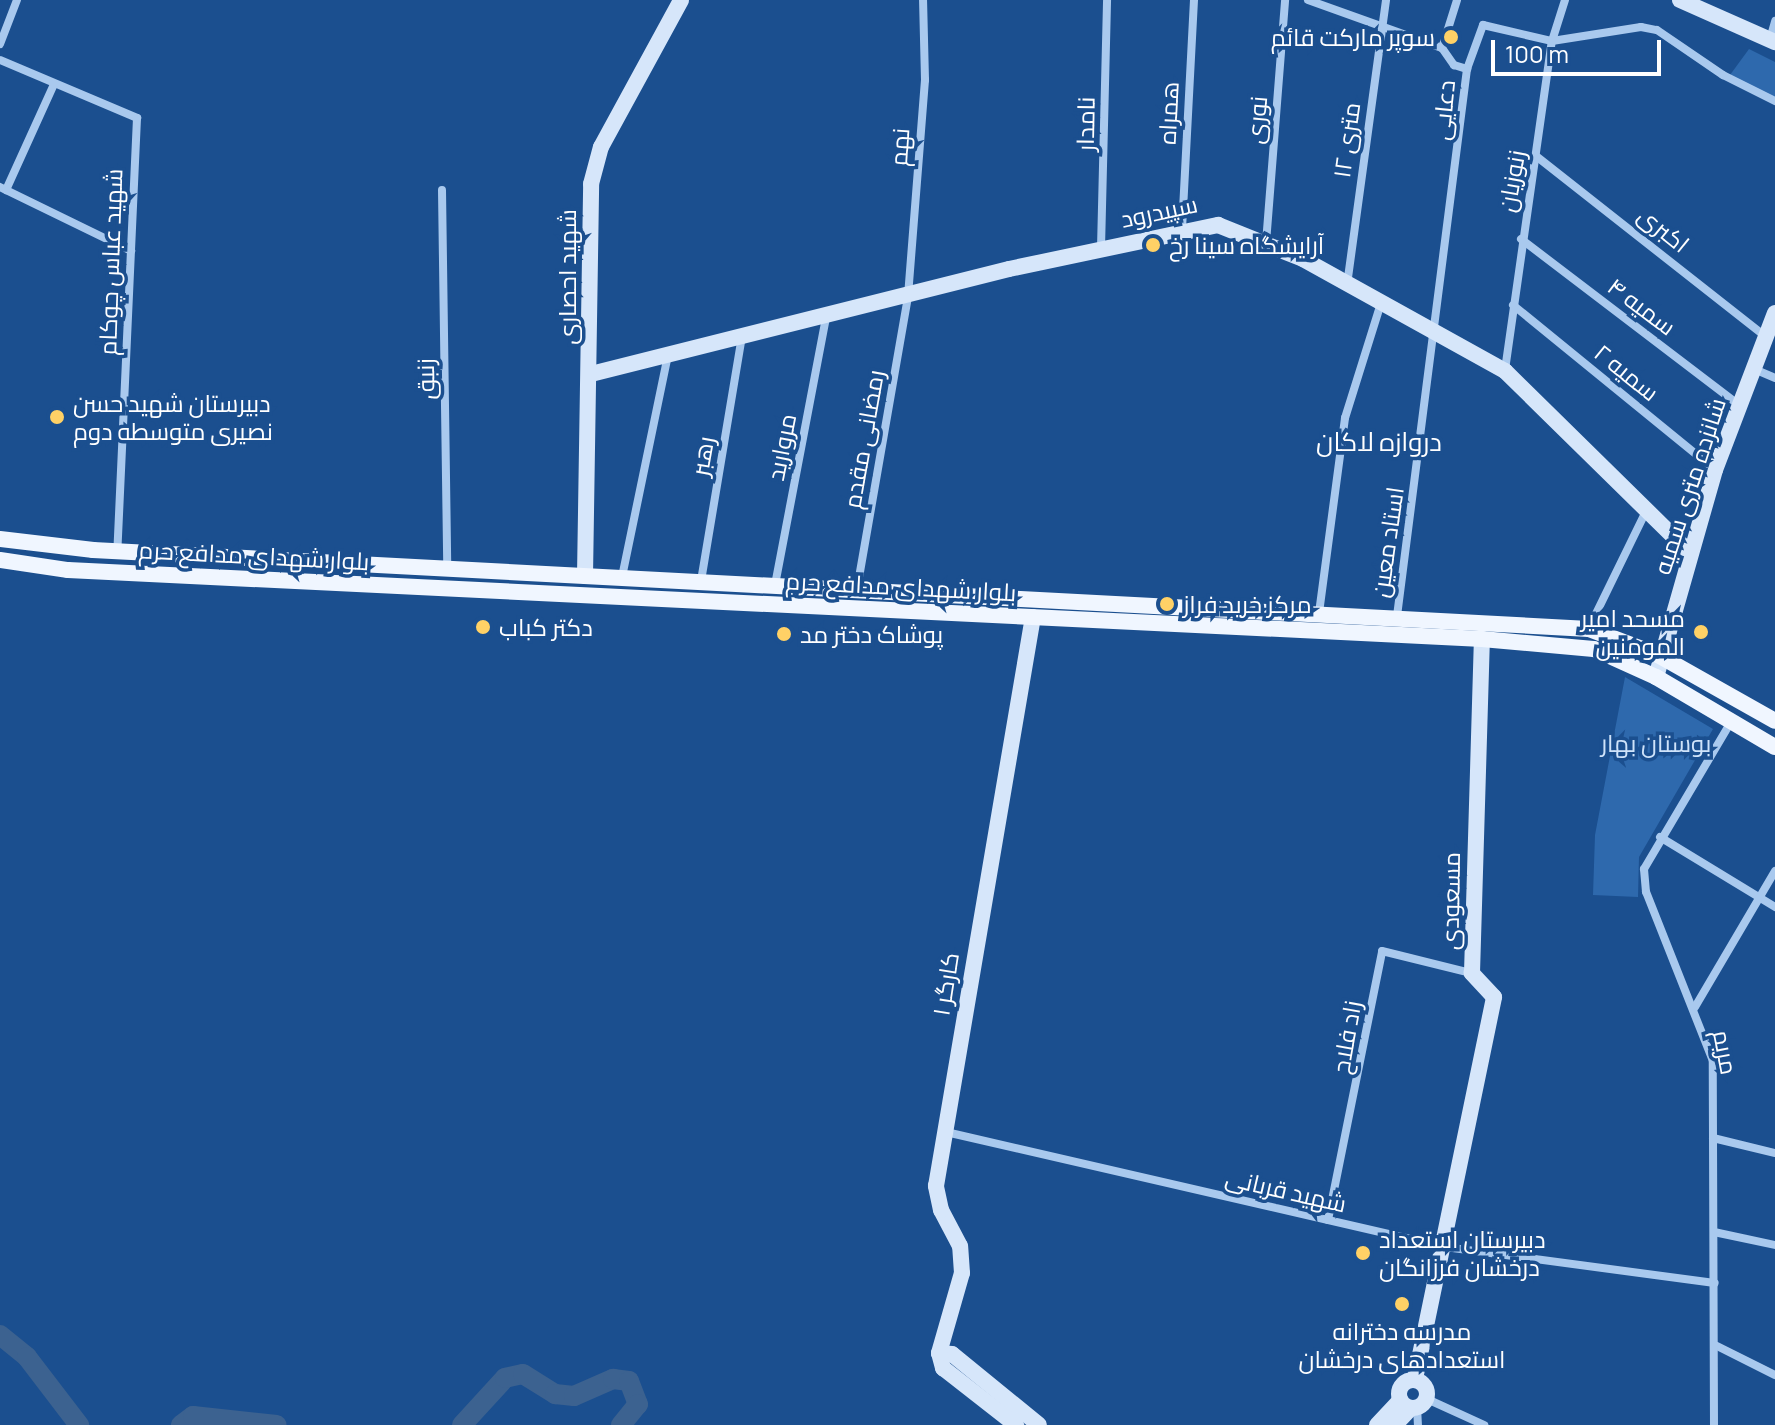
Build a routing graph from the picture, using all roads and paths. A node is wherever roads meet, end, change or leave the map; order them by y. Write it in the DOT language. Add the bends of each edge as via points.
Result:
graph roads {
  1 [pos="17,0"];
  2 [pos="681,0"];
  3 [pos="923,0"];
  4 [pos="1107,0"];
  5 [pos="1194,0"];
  6 [pos="1285,0"];
  7 [pos="1308,0"];
  8 [pos="1386,0"];
  9 [pos="1457,0"];
  10 [pos="1565,0"];
  11 [pos="1680,0"];
  12 [pos="1775,21"];
  13 [pos="1382,26"];
  14 [pos="1772,40"];
  15 [pos="1552,41"];
  16 [pos="0,44"];
  17 [pos="1442,48"];
  18 [pos="0,60"];
  19 [pos="1467,69"];
  20 [pos="54,84"];
  21 [pos="1775,101"];
  22 [pos="1536,156"];
  23 [pos="3,189"];
  24 [pos="442,190"];
  25 [pos="1182,229"];
  26 [pos="1521,239"];
  27 [pos="1266,243"];
  28 [pos="1101,248"];
  29 [pos="131,251"];
  30 [pos="1347,285"];
  31 [pos="908,296"];
  32 [pos="1381,302"];
  33 [pos="1513,305"];
  34 [pos="826,317"];
  35 [pos="1772,322"];
  36 [pos="1438,331"];
  37 [pos="742,336"];
  38 [pos="668,355"];
  39 [pos="1753,369"];
  40 [pos="1505,371"];
  41 [pos="591,374"];
  42 [pos="1775,378"];
  43 [pos="1739,405"];
  44 [pos="1715,470"];
  45 [pos="1646,511"];
  46 [pos="0,539"];
  47 [pos="117,551"];
  48 [pos="1689,552"];
  49 [pos="0,560"];
  50 [pos="447,568"];
  51 [pos="585,576"];
  52 [pos="622,577"];
  53 [pos="660,579"];
  54 [pos="701,581"];
  55 [pos="775,585"];
  56 [pos="857,589"];
  57 [pos="658,598"];
  58 [pos="1319,613"];
  59 [pos="1397,616"];
  60 [pos="1033,617"];
  61 [pos="1589,629"];
  62 [pos="1482,639"];
  63 [pos="1659,650"];
  64 [pos="1656,677"];
  65 [pos="1732,721"];
  66 [pos="1775,721"];
  67 [pos="1775,747"];
  68 [pos="1660,837"];
  69 [pos="1775,871"];
  70 [pos="1760,897"];
  71 [pos="1775,907"];
  72 [pos="1472,973"];
  73 [pos="1695,1007"];
  74 [pos="946,1132"];
  75 [pos="1713,1138"];
  76 [pos="1775,1153"];
  77 [pos="1328,1220"];
  78 [pos="1714,1232"];
  79 [pos="1775,1245"];
  80 [pos="1445,1247"];
  81 [pos="1715,1283"];
  82 [pos="1717,1346"];
  83 [pos="939,1353"];
  84 [pos="1775,1375"];
  85 [pos="1415,1379"];
  86 [pos="1414,1404"];
  87 [pos="1016,1425"];
  88 [pos="1039,1425"];
  89 [pos="1377,1425"];
  90 [pos="1395,1425"];
  91 [pos="1418,1425"];
  92 [pos="1484,1425"];
  93 [pos="1714,1425"];
  1 -- 16 [label="street"];
  2 -- 41 [label="street, شهید احصاری" via="601,147 591,184"];
  3 -- 31 [label="street, نهم" via="925,80"];
  4 -- 28 [label="street, نامدار"];
  5 -- 25 [label="street, همراه"];
  6 -- 27 [label="street, نوری"];
  7 -- 13 [label="street, دعایی"];
  8 -- 13 [label="street, ۱۲ متری"];
  9 -- 17 [label="street"];
  10 -- 15 [label="street, زنوزیان"];
  11 -- 14 [label="street"];
  12 -- 14 [label="street"];
  13 -- 17 [label="street, دعایی"];
  13 -- 30 [label="street, ۱۲ متری"];
  15 -- 19 [label="street" via="1483,25"];
  15 -- 21 [label="street" via="1641,27 1657,30 1723,75"];
  15 -- 22 [label="street, زنوزیان"];
  17 -- 19 [label="street, دعایی" via="1454,65"];
  18 -- 20 [label="street"];
  19 -- 36 [label="street, دعایی"];
  20 -- 23 [label="street"];
  20 -- 29 [label="street, شهید عباس چوکام" via="137,118"];
  22 -- 26 [label="street, زنوزیان"];
  22 -- 35 [label="street, اکبری"];
  23 -- 29 [label="street"];
  24 -- 50 [label="street, زنبق"];
  25 -- 27 [label="street, سپیدرود" via="1218,225"];
  25 -- 28 [label="street, سپیدرود"];
  26 -- 33 [label="street, زنوزیان"];
  26 -- 43 [label="street, سمیه ۴"];
  27 -- 30 [label="street, سپیدرود"];
  28 -- 31 [label="street, سپیدرود"];
  29 -- 47 [label="street, شهید عباس چوکام"];
  30 -- 32 [label="street, سپیدرود"];
  31 -- 34 [label="street, سپیدرود"];
  31 -- 56 [label="street, رمضانی مقدم"];
  32 -- 36 [label="street, سپیدرود"];
  32 -- 58 [label="street" via="1345,418"];
  33 -- 40 [label="street, زنوزیان"];
  33 -- 44 [label="street, سمیه ۲"];
  34 -- 37 [label="street, سپیدرود"];
  34 -- 55 [label="street, مروارید"];
  35 -- 39 [label="street, شانزده متری سمیه"];
  36 -- 40 [label="street, سپیدرود"];
  36 -- 59 [label="street, استاد معین"];
  37 -- 38 [label="street, سپیدرود"];
  37 -- 54 [label="street, رهبر"];
  38 -- 41 [label="street, سپیدرود"];
  38 -- 52 [label="street"];
  39 -- 42 [label="street"];
  39 -- 43 [label="street, شانزده متری سمیه"];
  40 -- 45 [label="street, سپیدرود"];
  41 -- 51 [label="street, شهید احصاری"];
  43 -- 44 [label="street, شانزده متری سمیه"];
  44 -- 48 [label="street, شانزده متری سمیه"];
  45 -- 48 [label="street, سپیدرود"];
  45 -- 61 [label="street"];
  46 -- 47 [label="main road, بلوار شهدای مدافع حرم"];
  47 -- 50 [label="main road, بلوار شهدای مدافع حرم"];
  48 -- 63 [label="street, شانزده متری سمیه"];
  49 -- 57 [label="main road, بلوار شهدای مدافع حرم" via="68,570"];
  50 -- 51 [label="main road, بلوار شهدای مدافع حرم"];
  51 -- 52 [label="main road, بلوار شهدای مدافع حرم"];
  52 -- 53 [label="main road, بلوار شهدای مدافع حرم"];
  53 -- 54 [label="main road, بلوار شهدای مدافع حرم"];
  53 -- 57 [label="street"];
  54 -- 55 [label="main road, بلوار شهدای مدافع حرم"];
  55 -- 56 [label="main road, بلوار شهدای مدافع حرم"];
  56 -- 58 [label="main road, بلوار شهدای مدافع حرم"];
  57 -- 60 [label="main road, بلوار شهدای مدافع حرم"];
  58 -- 59 [label="main road, بلوار شهدای مدافع حرم"];
  59 -- 61 [label="main road, بلوار شهدای مدافع حرم"];
  60 -- 62 [label="main road, بلوار شهدای مدافع حرم"];
  60 -- 74 [label="street, کارگر ۱"];
  61 -- 63 [label="main road, بلوار شهدای مدافع حرم"];
  62 -- 64 [label="main road, بلوار شهدای مدافع حرم" via="1594,649"];
  62 -- 72 [label="street, مسعودی"];
  63 -- 64 [label="street, شانزده متری سمیه"];
  63 -- 66 [label="main road, بلوار شهدای مدافع حرم"];
  64 -- 65 [label="main road, بلوار شهدای مدافع حرم"];
  65 -- 67 [label="main road, بلوار شهدای مدافع حرم"];
  65 -- 68 [label="street, مریم"];
  68 -- 70 [label="street"];
  68 -- 73 [label="street, مریم" via="1644,869 1646,892"];
  69 -- 70 [label="street"];
  70 -- 71 [label="street"];
  70 -- 73 [label="street"];
  72 -- 77 [label="street, زاد فلاح" via="1382,951"];
  72 -- 80 [label="street, مسعودی" via="1494,997"];
  73 -- 75 [label="street, مریم" via="1713,1061"];
  74 -- 77 [label="street, شهید قربانی"];
  74 -- 83 [label="street, کارگر ۱" via="936,1186 941,1210 960,1246 962,1273"];
  75 -- 76 [label="street"];
  75 -- 78 [label="street, مریم"];
  77 -- 80 [label="street, شهید قربانی"];
  78 -- 79 [label="street"];
  78 -- 81 [label="street, مریم"];
  80 -- 81 [label="street, شهید قربانی"];
  80 -- 85 [label="street"];
  81 -- 82 [label="street, مریم"];
  82 -- 84 [label="street"];
  82 -- 93 [label="street, مریم"];
  83 -- 87 [label="street" via="943,1368"];
  83 -- 88 [label="street" via="952,1354"];
  85 -- 86 [label="street" via="1427,1390"];
  85 -- 86 [label="street" via="1403,1383"];
  86 -- 89 [label="street"];
  86 -- 90 [label="street"];
  86 -- 91 [label="street"];
  86 -- 92 [label="street"];
}
